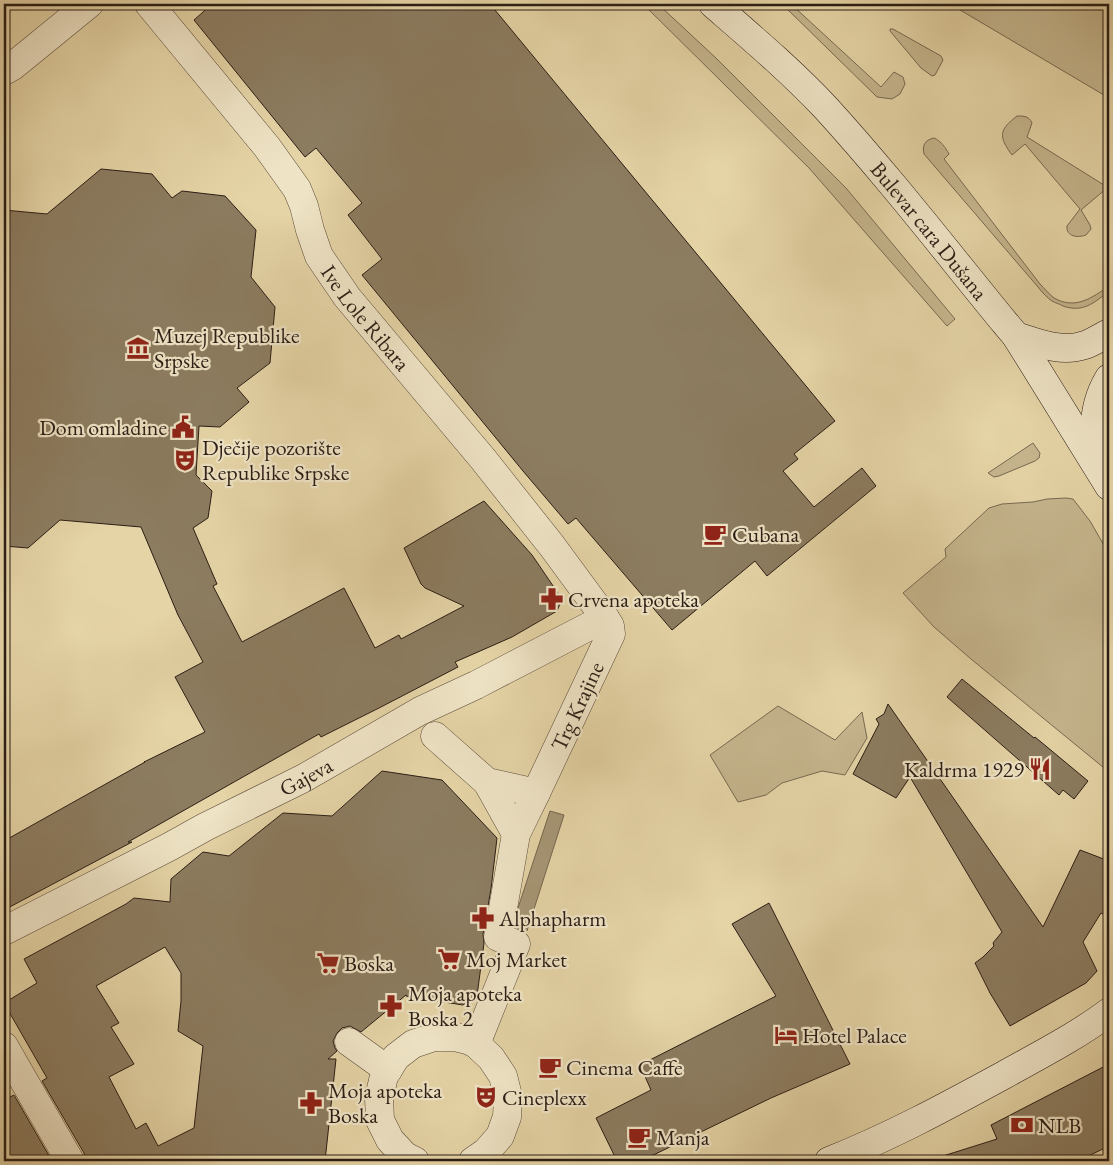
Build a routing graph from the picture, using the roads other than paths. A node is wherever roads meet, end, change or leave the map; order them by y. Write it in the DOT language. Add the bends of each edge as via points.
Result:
graph roads {
  1 [pos="89,4"];
  2 [pos="149,4"];
  3 [pos="713,4"];
  4 [pos="4,71"];
  5 [pos="1109,333"];
  6 [pos="1016,336"];
  7 [pos="1109,378"];
  8 [pos="1105,480"];
  9 [pos="605,618"];
  10 [pos="435,736"];
  11 [pos="487,782"];
  12 [pos="536,793"];
  13 [pos="516,834"];
  14 [pos="4,931"];
  15 [pos="1109,1012"];
  16 [pos="349,1042"];
  17 [pos="476,1044"];
  18 [pos="4,1046"];
  19 [pos="388,1070"];
  20 [pos="863,1155"];
  21 [pos="70,1161"];
  22 [pos="415,1161"];
  23 [pos="473,1161"];
  24 [pos="829,1161"];
  1 -- 4 [label="street"];
  2 -- 9 [label="street, Ive Lole Ribara" via="267,147 297,189 319,256 347,297 504,486"];
  3 -- 6 [label="street, Bulevar cara Dušana" via="824,106"];
  5 -- 6 [label="street" via="1085,345 1065,348 1054,348"];
  6 -- 8 [label="street, Bulevar cara Dušana"];
  7 -- 8 [label="street" via="1094,420 1095,445"];
  9 -- 12 [label="street, Trg Krajine" via="611,634"];
  9 -- 14 [label="street, Gajeva" via="420,711 304,778"];
  10 -- 11 [label="street"];
  11 -- 12 [label="street"];
  11 -- 13 [label="street"];
  12 -- 13 [label="street, Trg Krajine"];
  13 -- 17 [label="street, Trg Krajine" via="498,937 516,944"];
  15 -- 20 [label="street" via="1047,1051 901,1130"];
  16 -- 19 [label="street"];
  17 -- 19 [label="street" via="455,1037 434,1037 413,1044 396,1057"];
  17 -- 23 [label="street" via="503,1076 508,1096 507,1117 500,1136"];
  18 -- 21 [label="street"];
  19 -- 22 [label="street" via="379,1098 380,1120 390,1140 405,1156"];
  20 -- 24 [label="street"];
}
